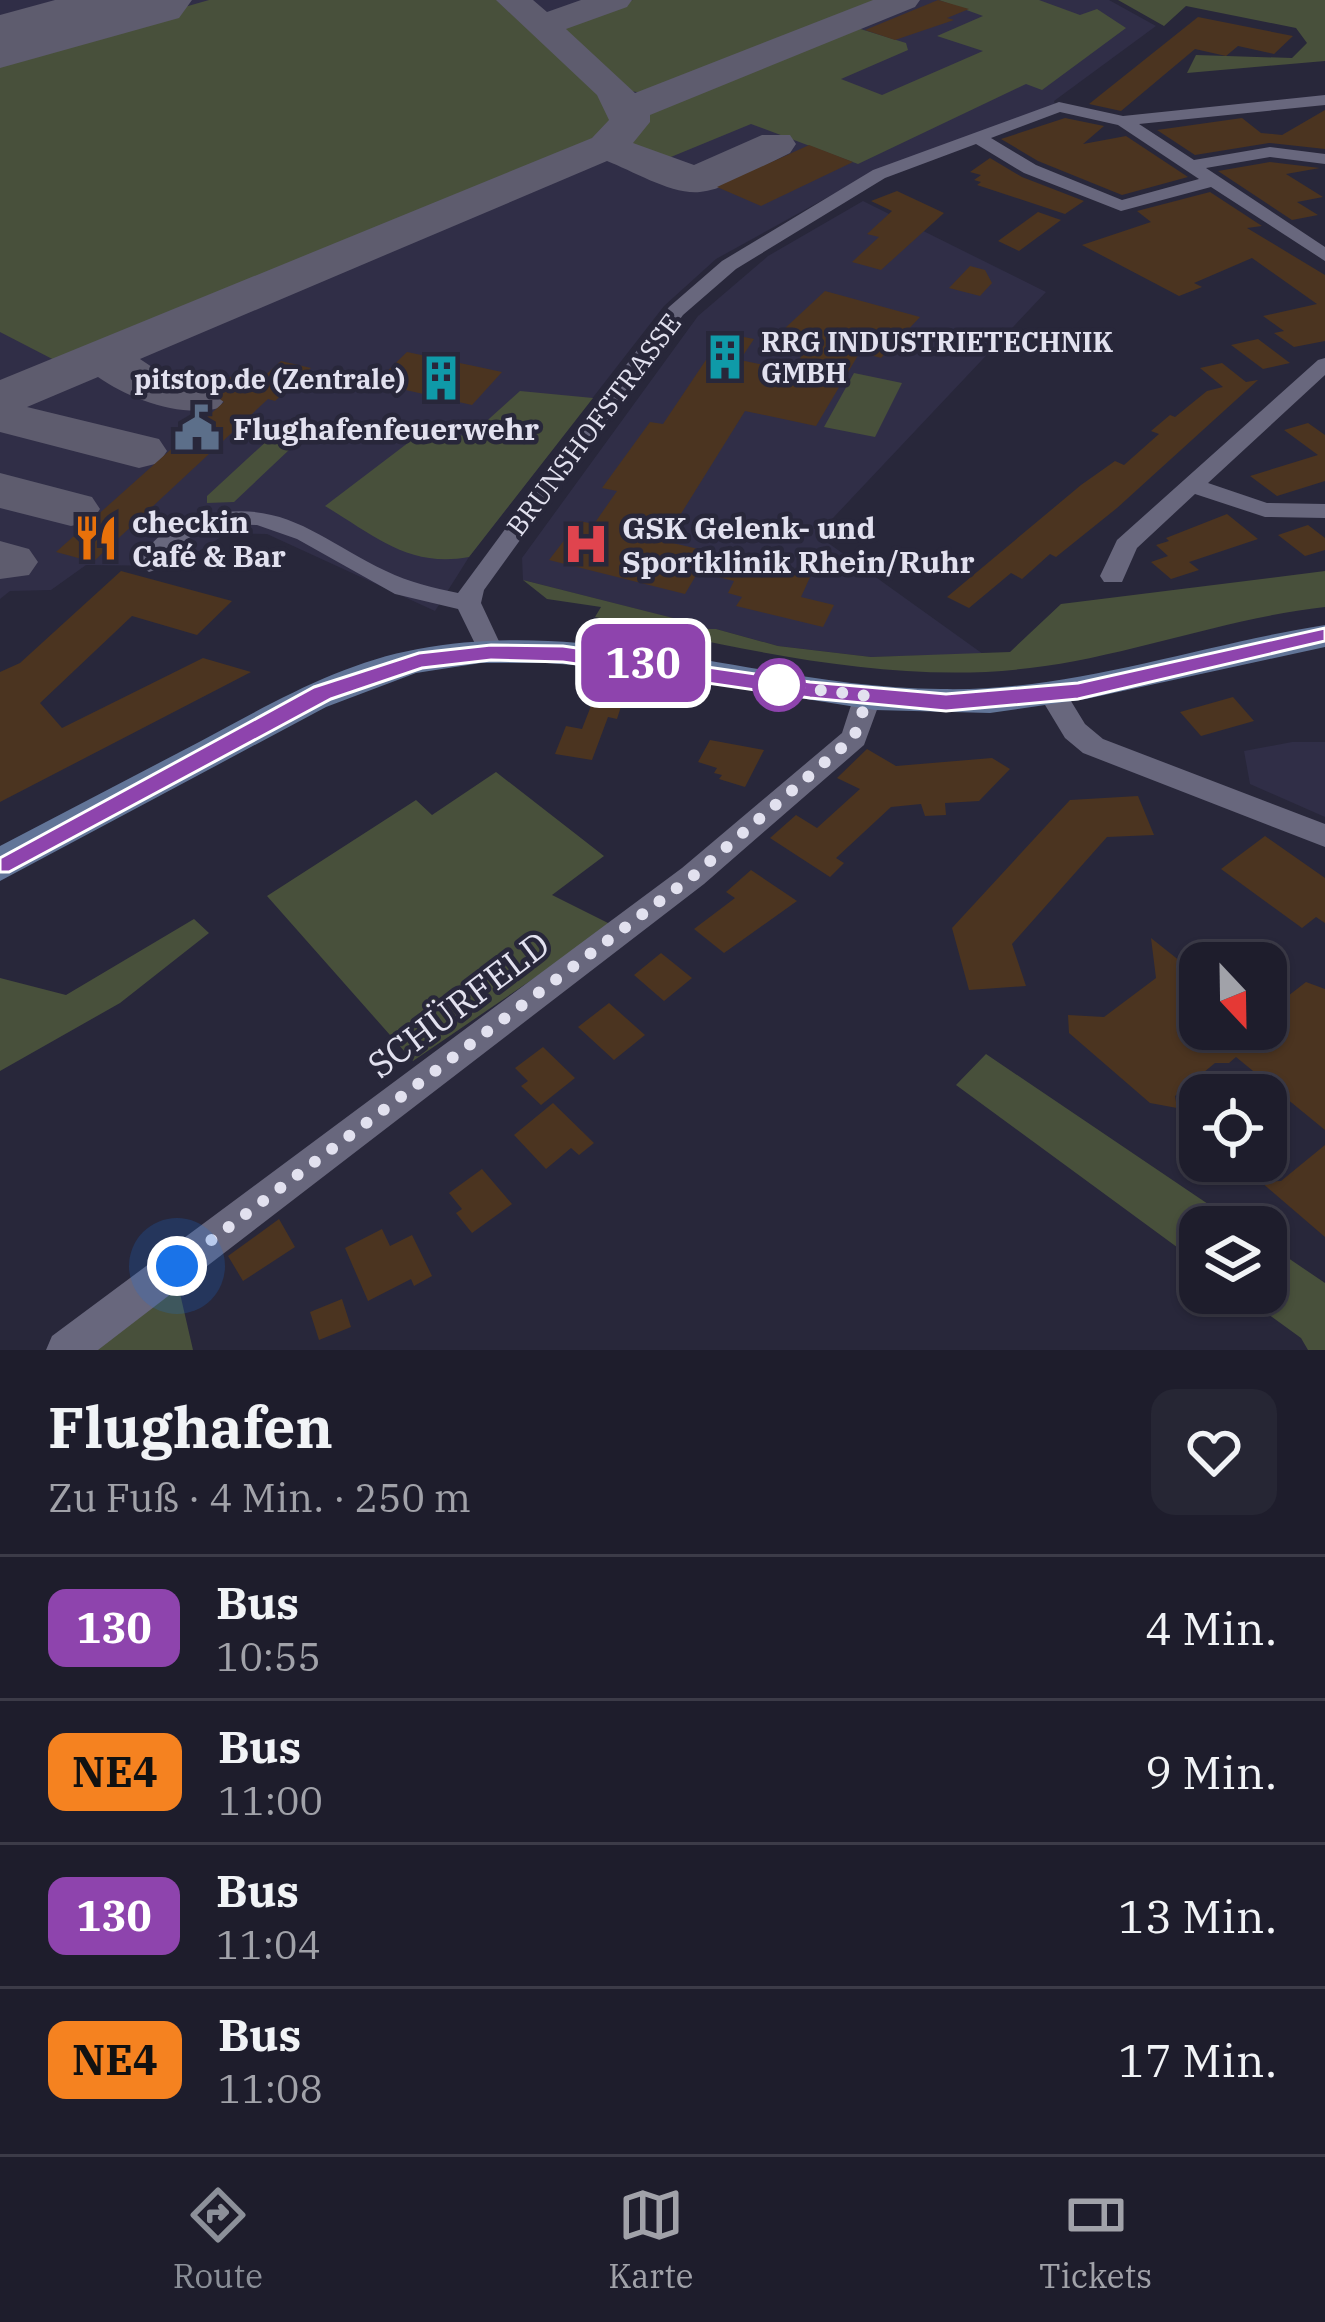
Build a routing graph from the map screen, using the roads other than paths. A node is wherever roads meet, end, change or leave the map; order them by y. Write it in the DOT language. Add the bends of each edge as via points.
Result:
graph roads {
  1 [pos="1325,100"];
  2 [pos="1124,121"];
  3 [pos="977,137"];
  4 [pos="1325,159"];
  5 [pos="1191,166"];
  6 [pos="1213,182"];
  7 [pos="1322,250"];
  8 [pos="1325,364"];
  9 [pos="1190,485"];
  10 [pos="1325,511"];
  11 [pos="149,564"];
  12 [pos="1113,576"];
  13 [pos="468,603"];
  14 [pos="1325,636"];
  15 [pos="491,652"];
  16 [pos="1053,694"];
  17 [pos="868,696"];
  18 [pos="1325,836"];
  19 [pos="0,865"];
  20 [pos="66,1350"];
  1 -- 2 [label="street"];
  2 -- 3 [label="street, BRUNSHOFSTRASSE" via="1059,107"];
  2 -- 5 [label="street"];
  3 -- 6 [label="street" via="1104,202 1137,206"];
  3 -- 13 [label="street, BRUNSHOFSTRASSE" via="879,174 825,205 728,265 676,311"];
  4 -- 5 [label="street" via="1270,152"];
  5 -- 6 [label="street"];
  6 -- 7 [label="street"];
  8 -- 9 [label="street"];
  9 -- 10 [label="street" via="1265,510"];
  9 -- 12 [label="street" via="1126,545"];
  11 -- 13 [label="street" via="158,545 187,528 256,514 405,589"];
  13 -- 15 [label="street"];
  14 -- 16 [label="main road"];
  15 -- 17 [label="main road" via="608,659"];
  15 -- 19 [label="main road" via="419,660 322,693"];
  16 -- 17 [label="main road" via="946,703"];
  16 -- 18 [label="street" via="1093,746"];
  17 -- 20 [label="street, SCHÜRFELD" via="854,737 693,876"];
}
